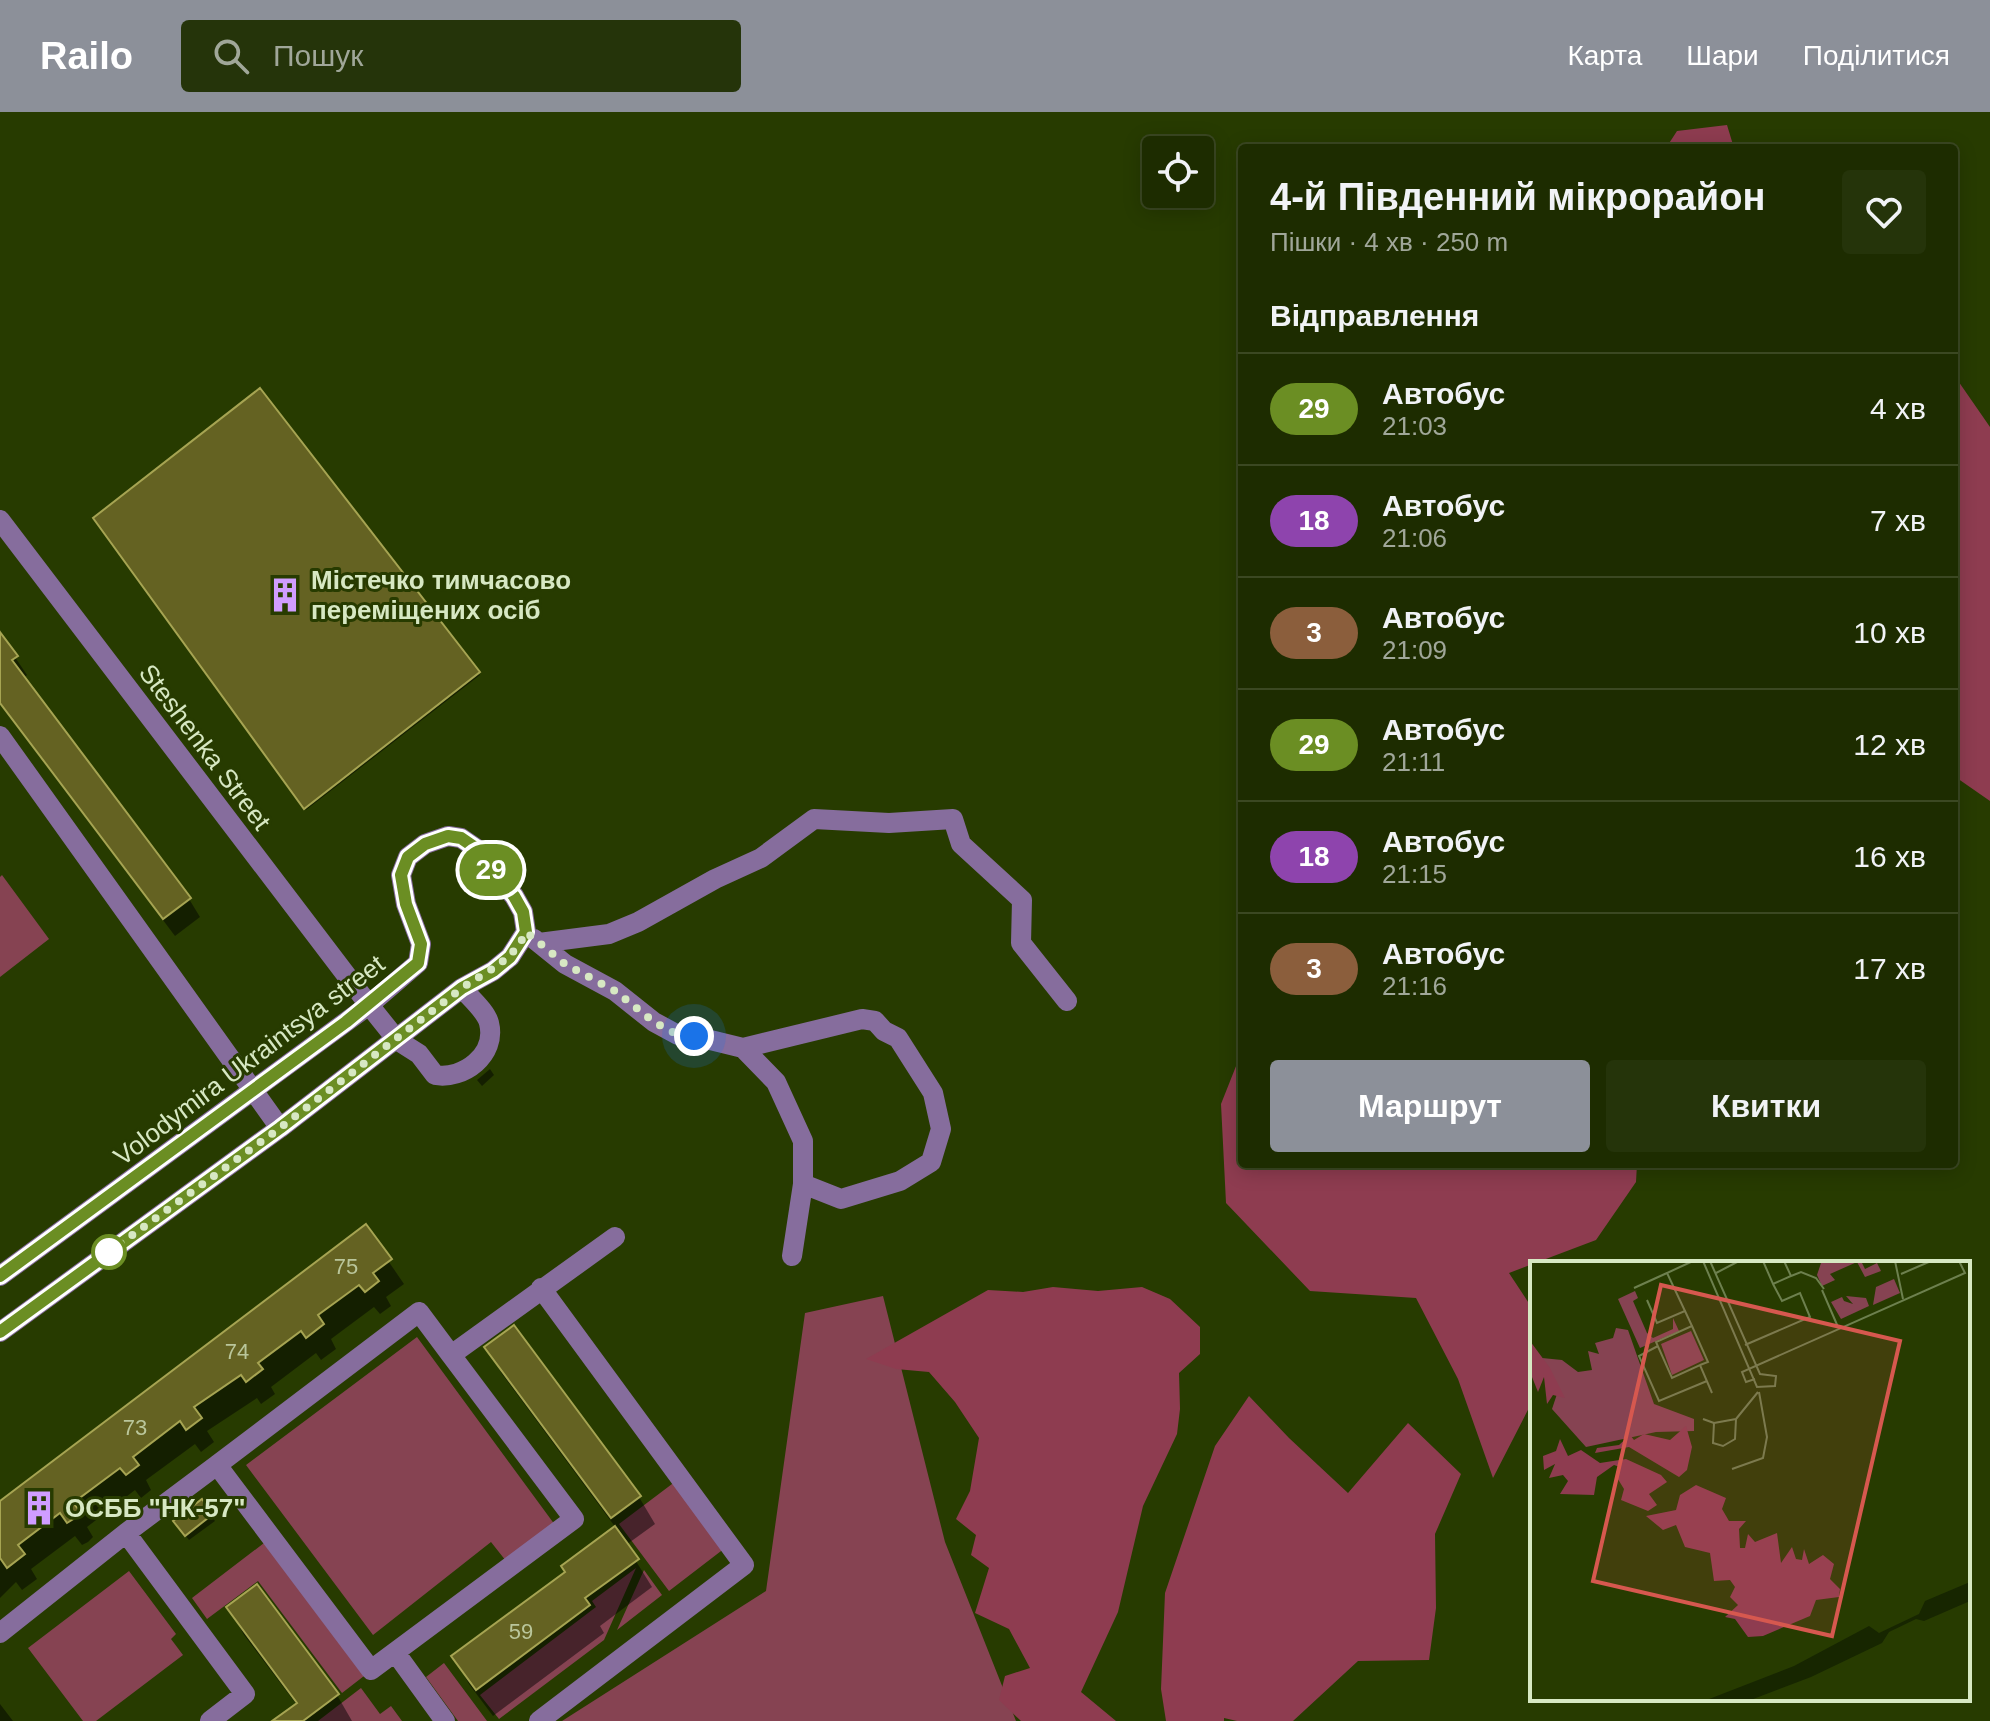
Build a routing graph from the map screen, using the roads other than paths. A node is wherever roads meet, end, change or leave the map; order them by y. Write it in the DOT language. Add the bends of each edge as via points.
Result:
graph roads {
  1 [pos="3,529"];
  2 [pos="0,736"];
  3 [pos="532,938"];
  4 [pos="462,988"];
  5 [pos="1067,1001"];
  6 [pos="369,1005"];
  7 [pos="397,1040"];
  8 [pos="743,1048"];
  9 [pos="254,1090"];
  10 [pos="280,1128"];
  11 [pos="803,1184"];
  12 [pos="615,1237"];
  13 [pos="792,1256"];
  14 [pos="0,1276"];
  15 [pos="541,1288"];
  16 [pos="0,1332"];
  17 [pos="451,1355"];
  18 [pos="217,1465"];
  19 [pos="126,1533"];
  20 [pos="0,1633"];
  21 [pos="395,1652"];
  22 [pos="210,1721"];
  23 [pos="445,1721"];
  24 [pos="539,1721"];
  1 -- 6 [label="street, Steshenka Street"];
  2 -- 9 [label="street"];
  3 -- 4 [label="street" via="493,971"];
  3 -- 5 [label="street" via="609,934 638,922 761,858 814,819 953,819 961,844 1022,900 1021,943"];
  3 -- 6 [label="street, Volodymira Ukraintsya street" via="523,912 477,849 448,836 425,844 408,857 401,875 421,944 418,963"];
  3 -- 8 [label="street" via="678,1035"];
  4 -- 7 [label="street"];
  4 -- 7 [label="street, Steshenka Street" via="488,1020 490,1040 486,1052 463,1072 450,1078 435,1075 419,1054"];
  6 -- 7 [label="street, Steshenka Street"];
  6 -- 9 [label="street, Volodymira Ukraintsya street"];
  7 -- 10 [label="street"];
  8 -- 11 [label="street" via="776,1082 803,1141"];
  8 -- 11 [label="street" via="862,1019 875,1021 898,1038 933,1093 941,1129 931,1162 900,1181 841,1199"];
  9 -- 10 [label="street"];
  9 -- 14 [label="street, Volodymira Ukraintsya street"];
  10 -- 16 [label="street"];
  11 -- 13 [label="street"];
  12 -- 15 [label="street"];
  15 -- 17 [label="street"];
  15 -- 24 [label="street" via="744,1565"];
  17 -- 18 [label="street" via="419,1312"];
  17 -- 21 [label="street" via="574,1519"];
  18 -- 19 [label="street"];
  18 -- 21 [label="street" via="371,1670"];
  19 -- 20 [label="street"];
  19 -- 22 [label="street" via="245,1694"];
  21 -- 23 [label="street"];
}
